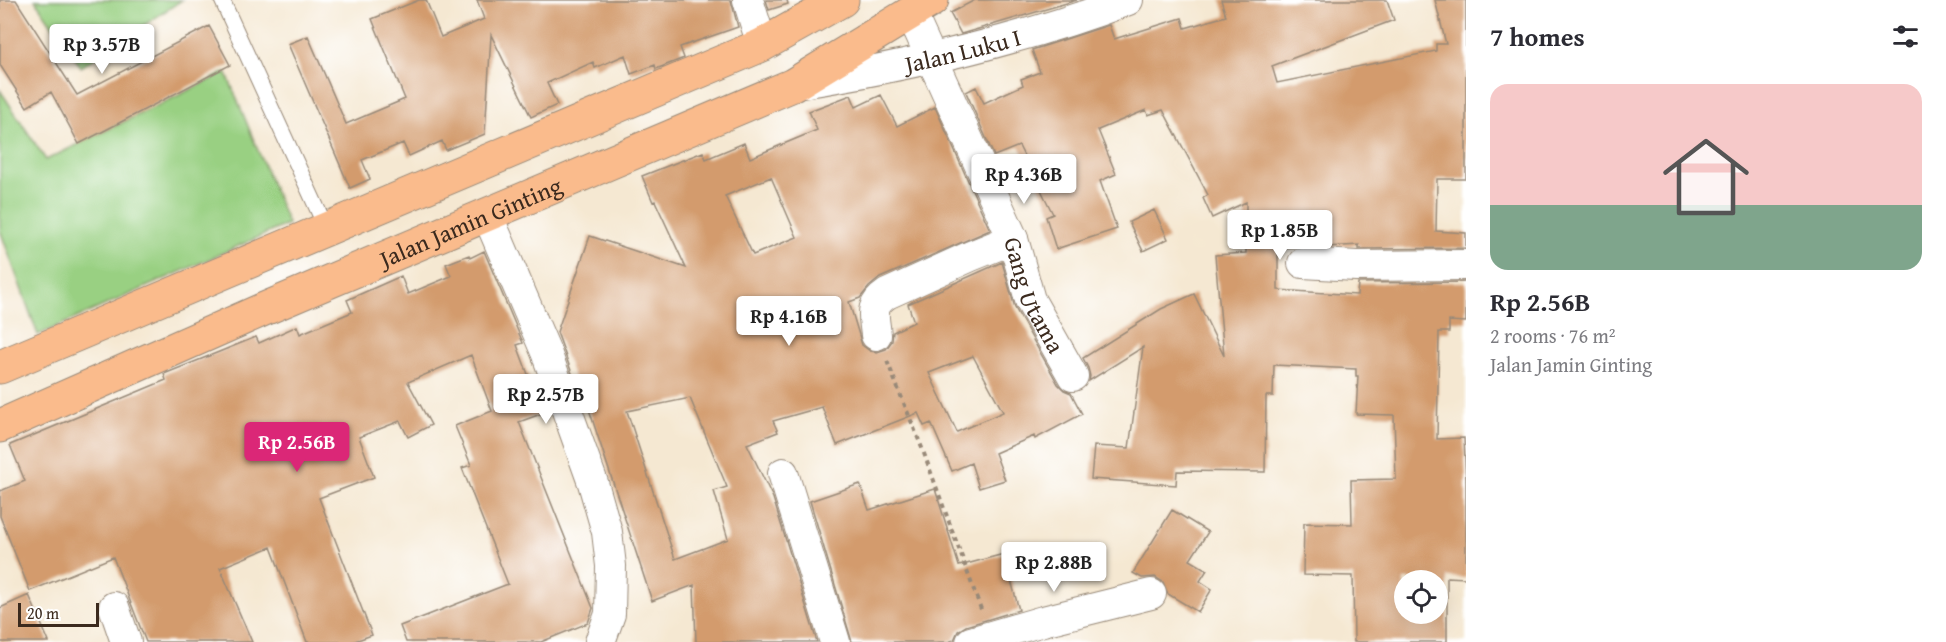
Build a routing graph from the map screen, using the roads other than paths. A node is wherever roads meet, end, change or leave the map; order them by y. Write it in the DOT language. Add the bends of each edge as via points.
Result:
graph roads {
  1 [pos="222,0"];
  2 [pos="748,0"];
  3 [pos="842,0"];
  4 [pos="1128,0"];
  5 [pos="922,7"];
  6 [pos="762,45"];
  7 [pos="931,57"];
  8 [pos="793,85"];
  9 [pos="487,214"];
  10 [pos="327,230"];
  11 [pos="1014,239"];
  12 [pos="1303,263"];
  13 [pos="242,265"];
  14 [pos="1466,265"];
  15 [pos="262,310"];
  16 [pos="876,335"];
  17 [pos="0,367"];
  18 [pos="1072,376"];
  19 [pos="0,426"];
  20 [pos="783,473"];
  21 [pos="1151,594"];
  22 [pos="114,607"];
  23 [pos="980,638"];
  24 [pos="126,642"];
  25 [pos="600,642"];
  26 [pos="835,642"];
  1 -- 10 [label="lane"];
  2 -- 6 [label="street"];
  3 -- 6 [label="highway, Jalan Jamin Ginting"];
  4 -- 7 [label="street, Jalan Luku I" via="1060,25"];
  5 -- 7 [label="street, Gang Utama"];
  5 -- 8 [label="highway, Jalan Jamin Ginting"];
  6 -- 10 [label="highway, Jalan Jamin Ginting"];
  7 -- 8 [label="street, Jalan Luku I"];
  7 -- 11 [label="street, Gang Utama"];
  8 -- 9 [label="highway, Jalan Jamin Ginting"];
  9 -- 15 [label="highway, Jalan Jamin Ginting"];
  9 -- 25 [label="street" via="546,352 608,532 610,614"];
  10 -- 13 [label="highway, Jalan Jamin Ginting"];
  11 -- 16 [label="street" via="887,294 873,313"];
  11 -- 18 [label="street, Gang Utama" via="1030,300"];
  12 -- 14 [label="street"];
  13 -- 15 [label="highway"];
  13 -- 17 [label="highway, Jalan Jamin Ginting"];
  15 -- 19 [label="highway, Jalan Jamin Ginting"];
  20 -- 26 [label="street"];
  21 -- 23 [label="street"];
  22 -- 24 [label="street"];
}
